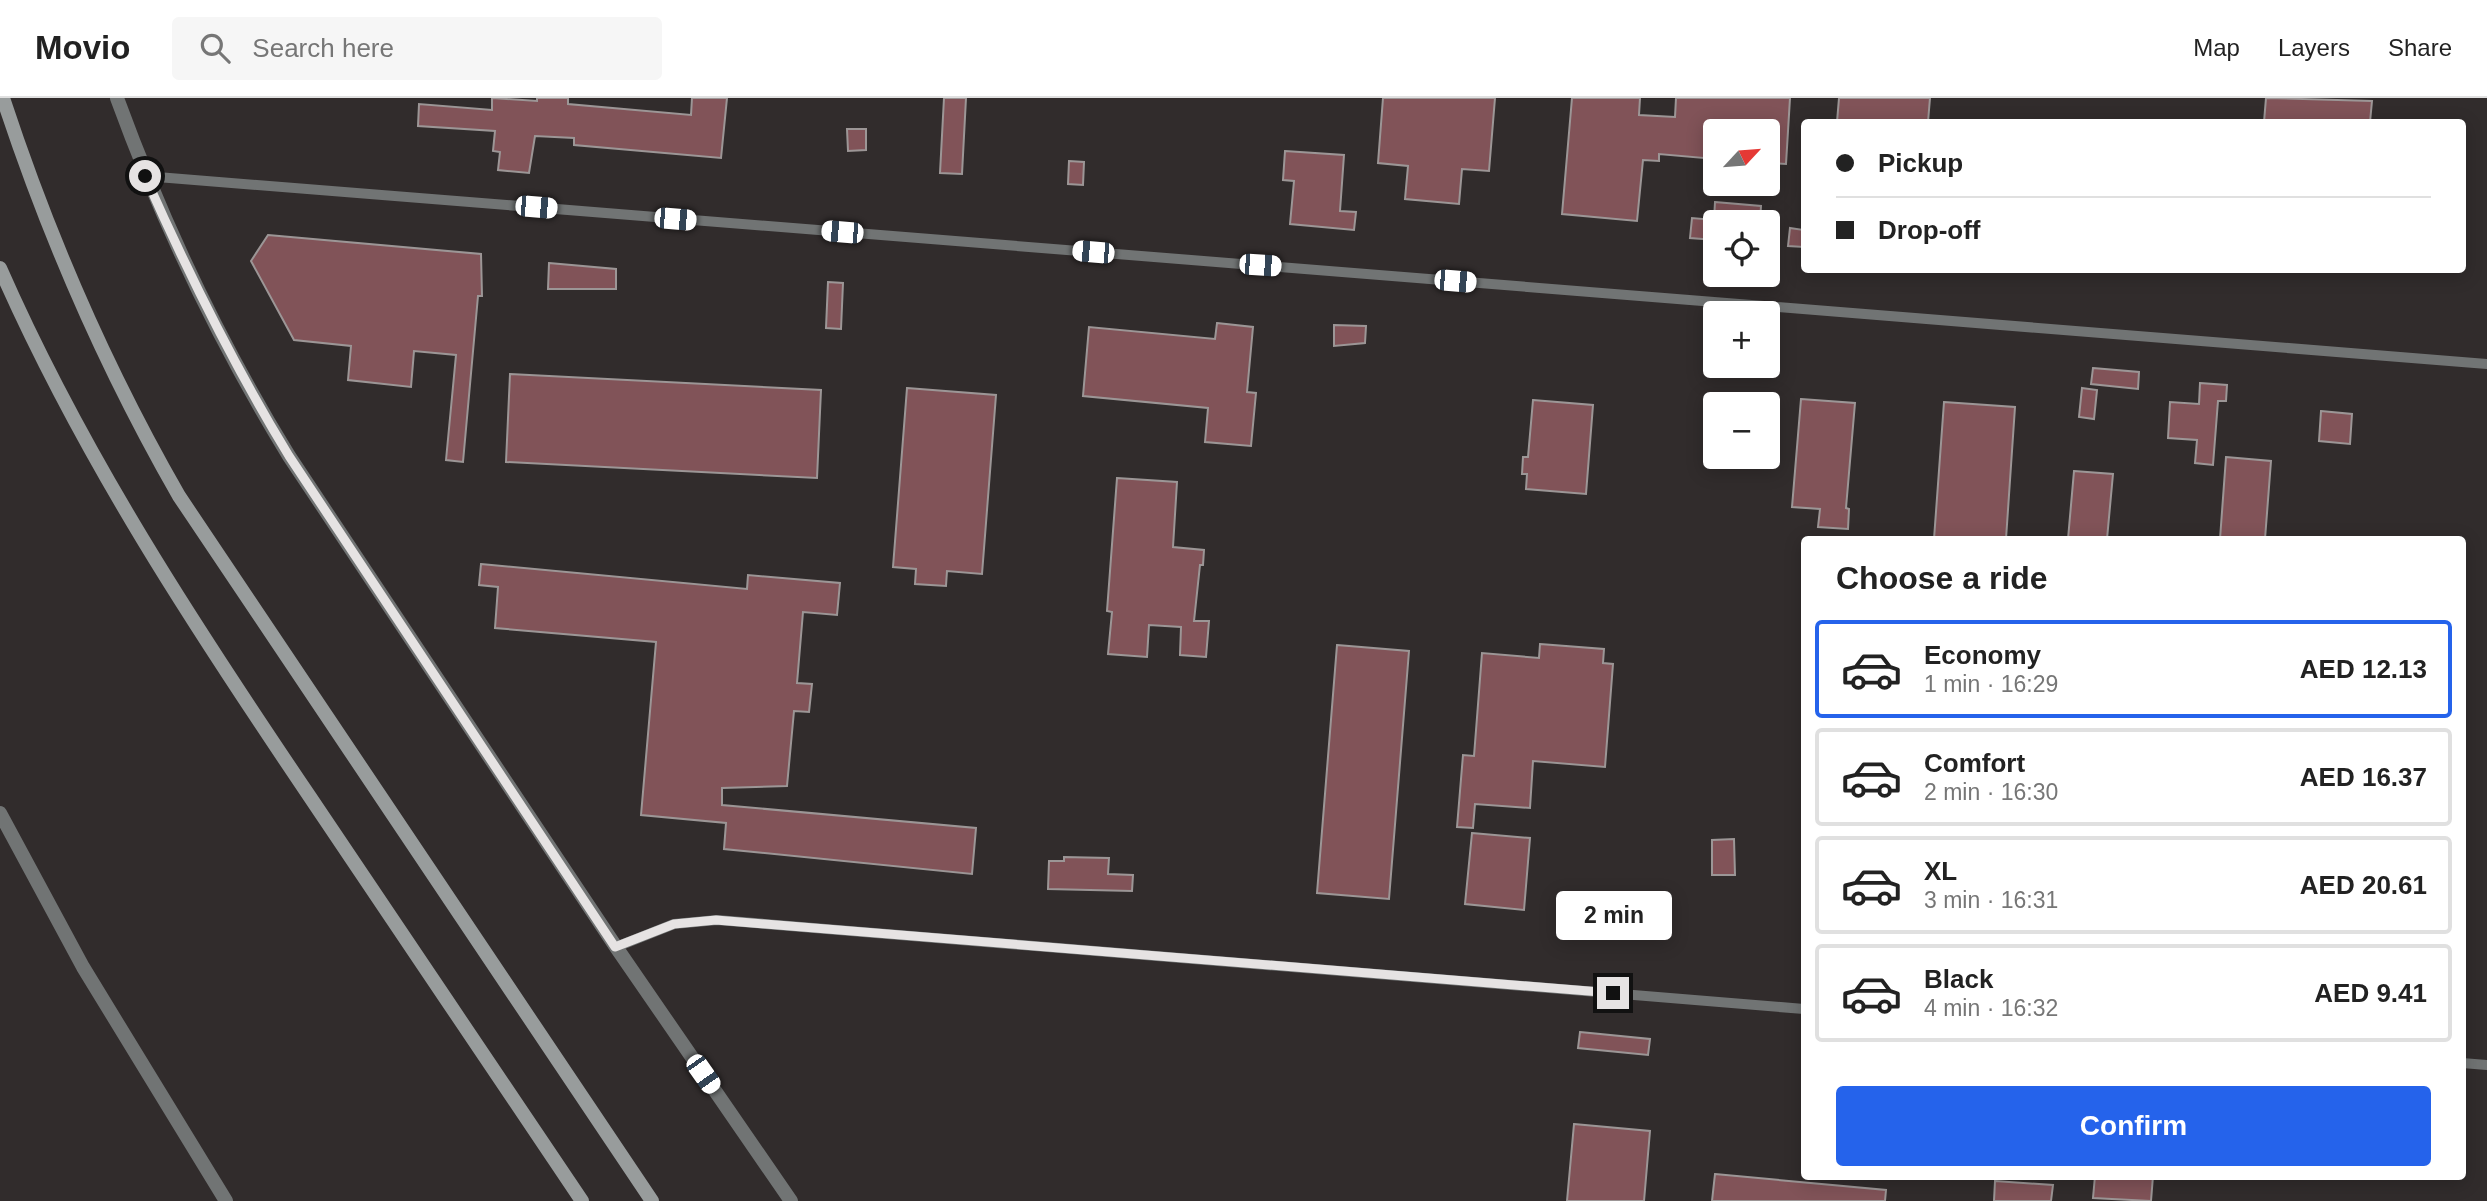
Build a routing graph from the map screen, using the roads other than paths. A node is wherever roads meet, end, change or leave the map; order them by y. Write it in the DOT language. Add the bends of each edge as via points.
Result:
graph roads {
  1 [pos="3,98"];
  2 [pos="117,98"];
  3 [pos="145,176"];
  4 [pos="0,268"];
  5 [pos="2487,363"];
  6 [pos="0,813"];
  7 [pos="615,947"];
  8 [pos="1801,1009"];
  9 [pos="2466,1063"];
  10 [pos="2487,1065"];
  11 [pos="226,1201"];
  12 [pos="582,1201"];
  13 [pos="652,1201"];
  14 [pos="791,1201"];
  1 -- 13 [label="street" via="34,191 85,316 179,496"];
  2 -- 3 [label="street"];
  3 -- 5 [label="lane"];
  3 -- 7 [label="street" via="211,320 255,400"];
  4 -- 12 [label="street" via="38,356 163,576"];
  6 -- 11 [label="street" via="83,967"];
  7 -- 8 [label="lane" via="674,924 716,920"];
  7 -- 14 [label="street"];
  9 -- 10 [label="lane"];
}
